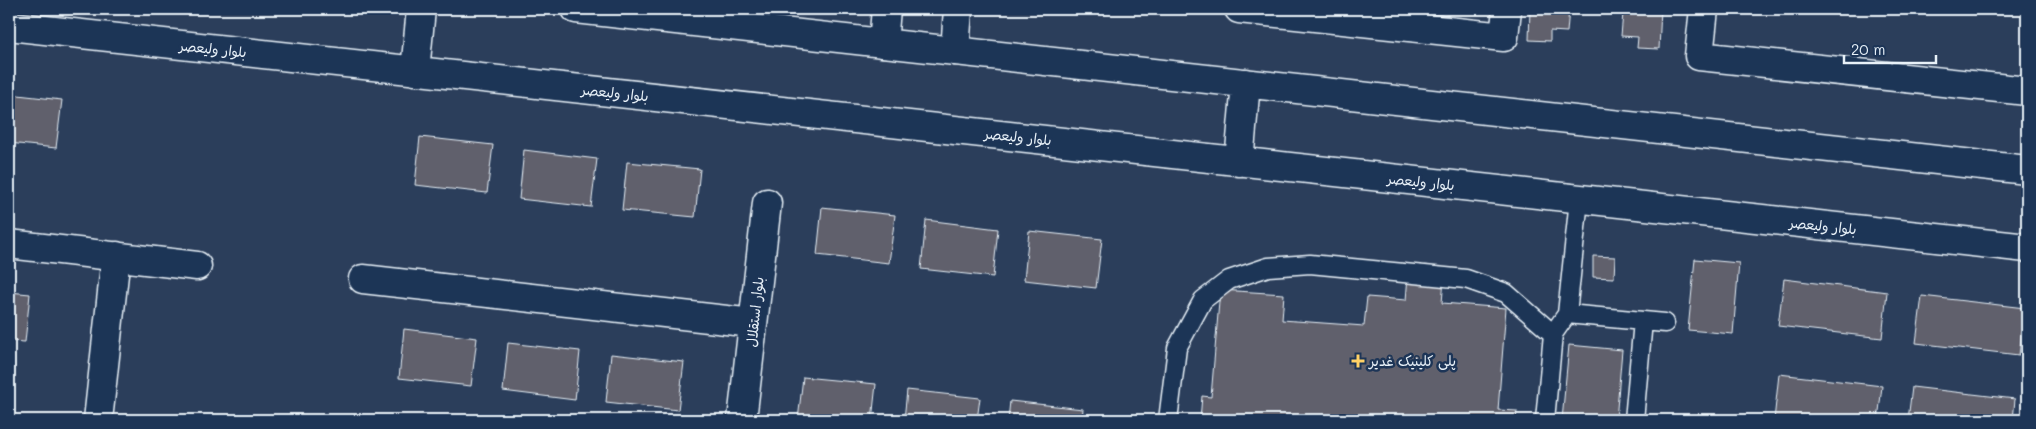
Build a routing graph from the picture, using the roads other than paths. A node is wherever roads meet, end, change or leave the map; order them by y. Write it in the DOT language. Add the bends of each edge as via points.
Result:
graph roads {
  1 [pos="421,9"];
  2 [pos="576,9"];
  3 [pos="886,9"];
  4 [pos="958,9"];
  5 [pos="1238,9"];
  6 [pos="1507,9"];
  7 [pos="1704,9"];
  8 [pos="9,26"];
  9 [pos="884,43"];
  10 [pos="955,51"];
  11 [pos="415,71"];
  12 [pos="1246,83"];
  13 [pos="2027,91"];
  14 [pos="1239,162"];
  15 [pos="2027,170"];
  16 [pos="1579,199"];
  17 [pos="767,203"];
  18 [pos="9,244"];
  19 [pos="2027,248"];
  20 [pos="116,256"];
  21 [pos="197,266"];
  22 [pos="364,279"];
  23 [pos="1566,314"];
  24 [pos="1643,321"];
  25 [pos="753,323"];
  26 [pos="1665,323"];
  27 [pos="1553,334"];
  28 [pos="98,420"];
  29 [pos="742,420"];
  30 [pos="1168,420"];
  31 [pos="1545,420"];
  32 [pos="1634,420"];
  1 -- 11 [label="street"];
  2 -- 9 [label="street"];
  3 -- 9 [label="street"];
  4 -- 10 [label="street"];
  5 -- 6 [label="street" via="1504,37"];
  7 -- 13 [label="street" via="1699,56"];
  8 -- 11 [label="street, بلوار ولیعصر"];
  9 -- 10 [label="street"];
  10 -- 12 [label="street"];
  11 -- 14 [label="street, بلوار ولیعصر"];
  12 -- 14 [label="street"];
  12 -- 15 [label="street"];
  14 -- 16 [label="street, بلوار ولیعصر"];
  16 -- 19 [label="street, بلوار ولیعصر"];
  16 -- 23 [label="lane"];
  17 -- 25 [label="street, بلوار استقلال"];
  18 -- 20 [label="street"];
  20 -- 21 [label="street"];
  20 -- 28 [label="street"];
  22 -- 25 [label="street"];
  23 -- 24 [label="lane"];
  23 -- 27 [label="lane"];
  24 -- 26 [label="lane"];
  24 -- 32 [label="lane"];
  25 -- 29 [label="street, بلوار استقلال"];
  27 -- 30 [label="lane" via="1506,293 1466,279 1310,264 1268,266 1229,280 1203,300 1177,348"];
  27 -- 31 [label="lane"];
}
